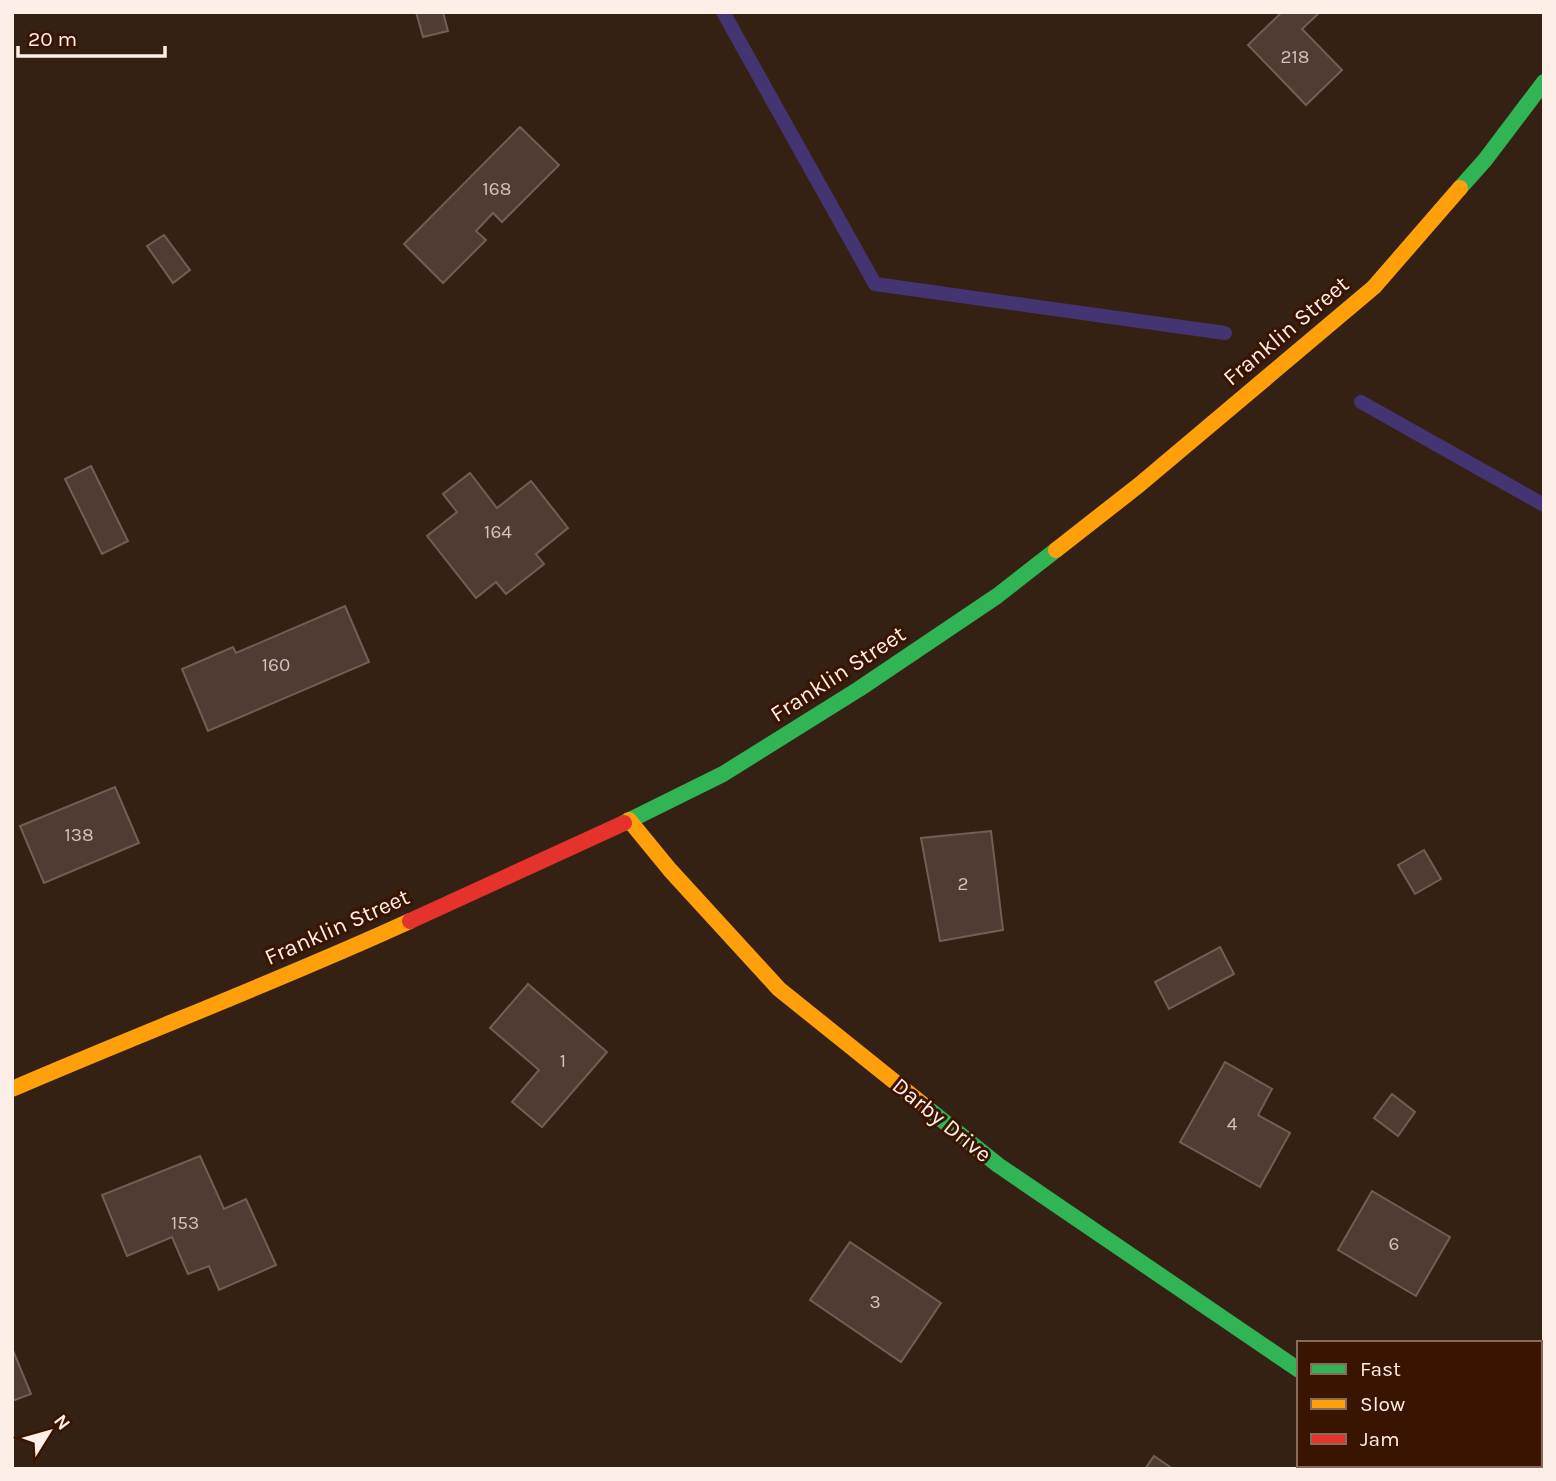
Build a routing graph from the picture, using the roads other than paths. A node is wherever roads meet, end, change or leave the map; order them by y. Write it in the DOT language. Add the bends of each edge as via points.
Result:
graph roads {
  1 [pos="1544,82"];
  2 [pos="629,820"];
  3 [pos="12,1089"];
  4 [pos="1297,1369"];
  1 -- 2 [label="street, Franklin Street" via="1485,160 1374,287 1139,485 997,596 859,690 723,774"];
  2 -- 3 [label="street, Franklin Street" via="338,954"];
  2 -- 4 [label="street, Darby Drive" via="779,989 998,1165"];
}
